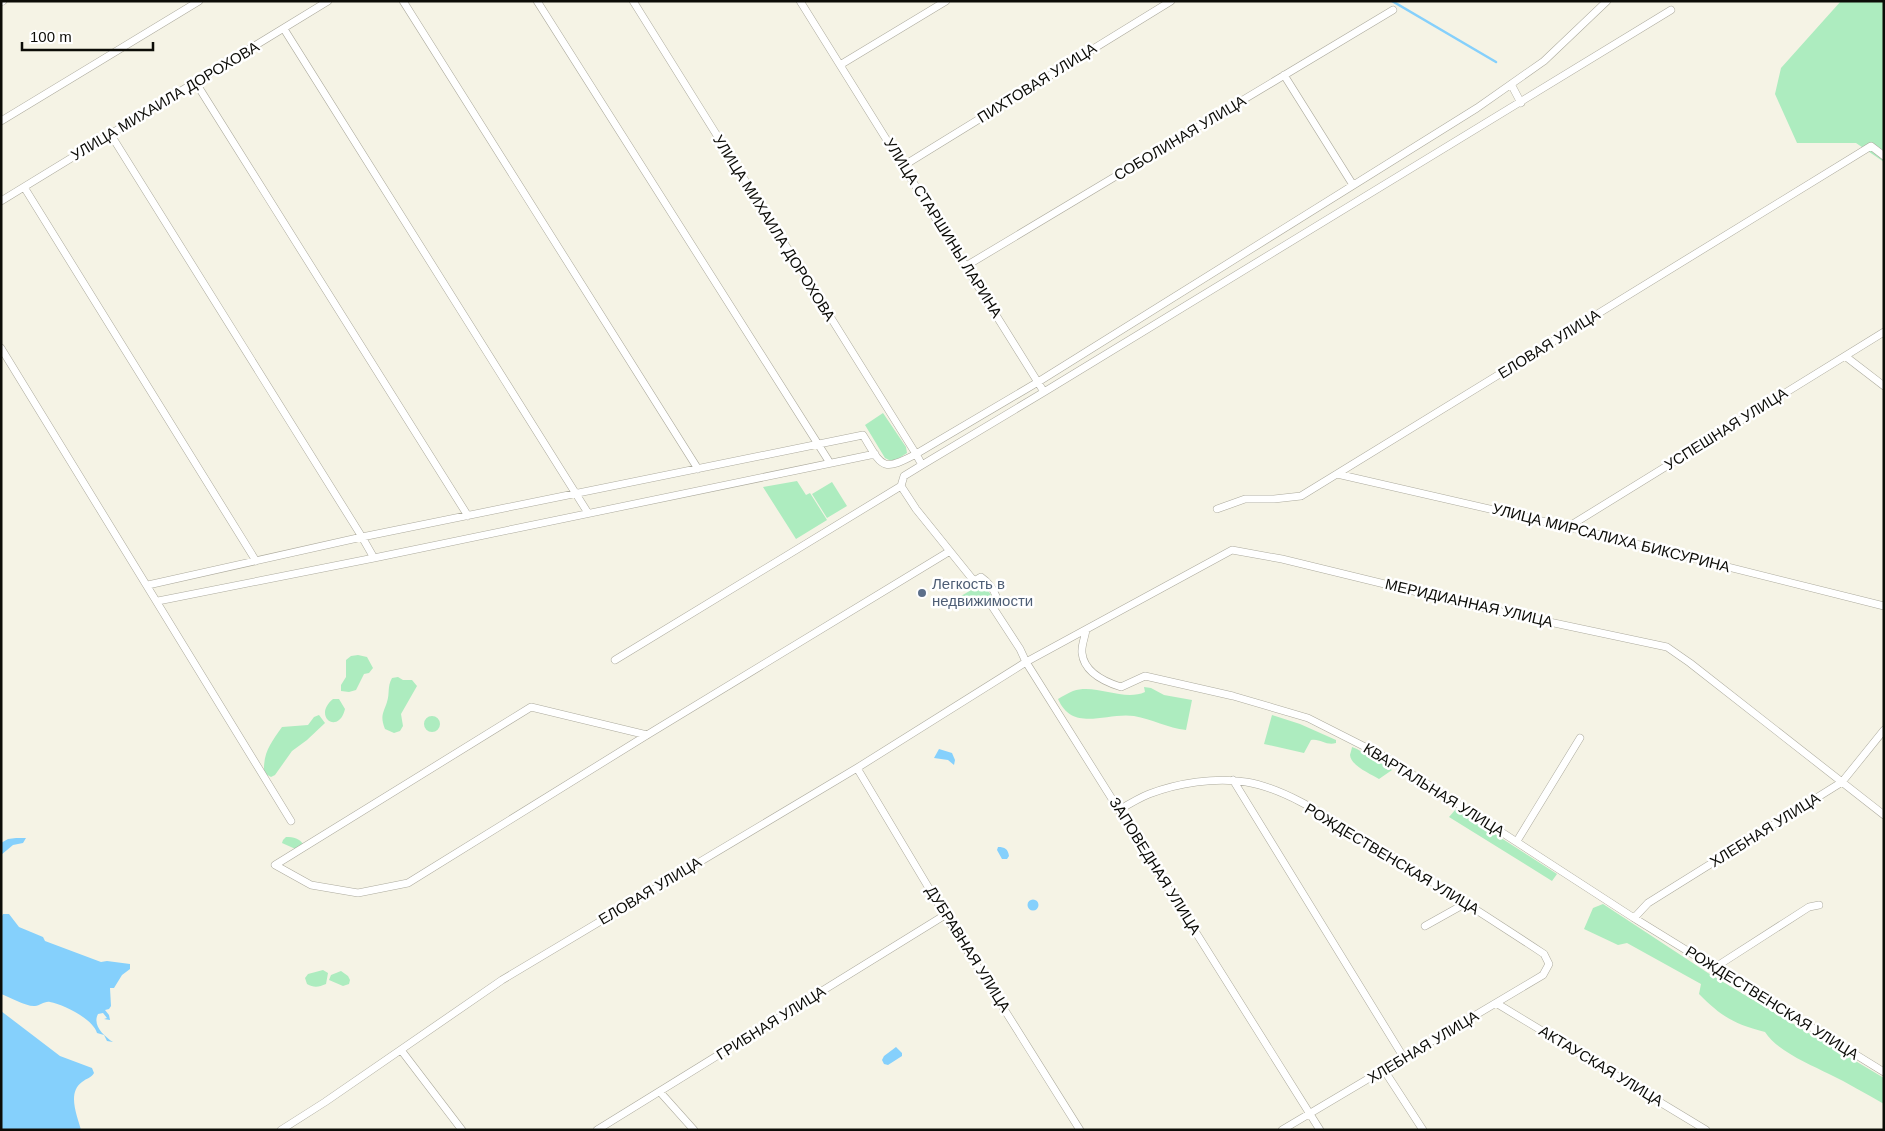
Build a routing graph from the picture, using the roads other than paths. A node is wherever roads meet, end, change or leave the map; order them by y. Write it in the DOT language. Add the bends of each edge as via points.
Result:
graph roads {
  1 [pos="199,1"];
  2 [pos="328,1"];
  3 [pos="403,1"];
  4 [pos="537,1"];
  5 [pos="633,1"];
  6 [pos="800,1"];
  7 [pos="946,1"];
  8 [pos="1171,1"];
  9 [pos="1607,1"];
  10 [pos="1393,10"];
  11 [pos="1672,10"];
  12 [pos="284,29"];
  13 [pos="840,65"];
  14 [pos="1284,75"];
  15 [pos="196,83"];
  16 [pos="1511,84"];
  17 [pos="1521,102"];
  18 [pos="1,121"];
  19 [pos="111,135"];
  20 [pos="1884,156"];
  21 [pos="903,166"];
  22 [pos="1353,185"];
  23 [pos="24,187"];
  24 [pos="1,201"];
  25 [pos="966,266"];
  26 [pos="1884,332"];
  27 [pos="1,348"];
  28 [pos="1845,356"];
  29 [pos="1038,382"];
  30 [pos="1884,386"];
  31 [pos="1044,392"];
  32 [pos="818,443"];
  33 [pos="875,454"];
  34 [pos="916,454"];
  35 [pos="830,463"];
  36 [pos="922,465"];
  37 [pos="698,469"];
  38 [pos="1337,474"];
  39 [pos="901,486"];
  40 [pos="576,494"];
  41 [pos="1217,509"];
  42 [pos="588,513"];
  43 [pos="468,516"];
  44 [pos="1568,527"];
  45 [pos="362,537"];
  46 [pos="950,551"];
  47 [pos="374,558"];
  48 [pos="256,561"];
  49 [pos="148,585"];
  50 [pos="158,601"];
  51 [pos="1884,606"];
  52 [pos="1086,630"];
  53 [pos="615,660"];
  54 [pos="1026,662"];
  55 [pos="1884,730"];
  56 [pos="647,735"];
  57 [pos="1580,738"];
  58 [pos="857,768"];
  59 [pos="1233,780"];
  60 [pos="1842,782"];
  61 [pos="1119,810"];
  62 [pos="1884,815"];
  63 [pos="291,821"];
  64 [pos="1517,841"];
  65 [pos="1463,901"];
  66 [pos="1819,905"];
  67 [pos="946,914"];
  68 [pos="1634,918"];
  69 [pos="1425,926"];
  70 [pos="1544,954"];
  71 [pos="1714,968"];
  72 [pos="1496,1003"];
  73 [pos="402,1050"];
  74 [pos="1404,1058"];
  75 [pos="1384,1070"];
  76 [pos="1884,1072"];
  77 [pos="660,1092"];
  78 [pos="1310,1113"];
  79 [pos="281,1130"];
  80 [pos="462,1130"];
  81 [pos="597,1130"];
  82 [pos="694,1130"];
  83 [pos="1080,1130"];
  84 [pos="1282,1130"];
  85 [pos="1320,1130"];
  86 [pos="1423,1130"];
  87 [pos="1706,1130"];
  1 -- 18 [label="street"];
  2 -- 12 [label="street, УЛИЦА МИХАИЛА ДОРОХОВА"];
  3 -- 37 [label="street"];
  4 -- 32 [label="street"];
  5 -- 34 [label="street, УЛИЦА МИХАИЛА ДОРОХОВА"];
  6 -- 13 [label="street, УЛИЦА СТАРШИНЫ ЛАРИНА"];
  7 -- 13 [label="street"];
  8 -- 21 [label="street, ПИХТОВАЯ УЛИЦА"];
  9 -- 16 [label="street" via="1544,61"];
  10 -- 14 [label="street, СОБОЛИНАЯ УЛИЦА"];
  11 -- 17 [label="street"];
  12 -- 15 [label="street, УЛИЦА МИХАИЛА ДОРОХОВА"];
  12 -- 40 [label="street"];
  13 -- 21 [label="street, УЛИЦА СТАРШИНЫ ЛАРИНА"];
  14 -- 22 [label="street"];
  14 -- 25 [label="street, СОБОЛИНАЯ УЛИЦА"];
  15 -- 19 [label="street, УЛИЦА МИХАИЛА ДОРОХОВА"];
  15 -- 43 [label="street"];
  16 -- 17 [label="street"];
  16 -- 22 [label="street"];
  17 -- 31 [label="street"];
  19 -- 23 [label="street, УЛИЦА МИХАИЛА ДОРОХОВА"];
  19 -- 45 [label="street"];
  20 -- 38 [label="street, ЕЛОВАЯ УЛИЦА" via="1871,146"];
  21 -- 25 [label="street, УЛИЦА СТАРШИНЫ ЛАРИНА"];
  22 -- 29 [label="street"];
  23 -- 24 [label="street, УЛИЦА МИХАИЛА ДОРОХОВА"];
  23 -- 48 [label="street"];
  25 -- 29 [label="street, УЛИЦА СТАРШИНЫ ЛАРИНА"];
  26 -- 28 [label="street, УСПЕШНАЯ УЛИЦА"];
  27 -- 49 [label="street"];
  28 -- 30 [label="street"];
  28 -- 44 [label="street, УСПЕШНАЯ УЛИЦА"];
  29 -- 31 [label="street, УЛИЦА СТАРШИНЫ ЛАРИНА"];
  29 -- 34 [label="street"];
  31 -- 36 [label="street"];
  32 -- 33 [label="street" via="863,435"];
  32 -- 35 [label="street"];
  32 -- 37 [label="street"];
  33 -- 34 [label="street" via="888,466"];
  33 -- 35 [label="street"];
  34 -- 36 [label="street, УЛИЦА МИХАИЛА ДОРОХОВА"];
  35 -- 42 [label="street"];
  36 -- 39 [label="street" via="904,476"];
  37 -- 40 [label="street"];
  38 -- 41 [label="street, ЕЛОВАЯ УЛИЦА" via="1301,496 1245,499"];
  38 -- 44 [label="street, УЛИЦА МИРСАЛИХА БИКСУРИНА"];
  39 -- 46 [label="street"];
  39 -- 53 [label="street"];
  40 -- 42 [label="street"];
  40 -- 43 [label="street"];
  42 -- 47 [label="street"];
  43 -- 45 [label="street"];
  44 -- 51 [label="street, УЛИЦА МИРСАЛИХА БИКСУРИНА"];
  45 -- 47 [label="street"];
  45 -- 48 [label="street"];
  46 -- 54 [label="street, ЗАПОВЕДНАЯ УЛИЦА" via="974,581 981,578 988,582 996,596 990,603"];
  46 -- 56 [label="street"];
  47 -- 50 [label="street"];
  48 -- 49 [label="street"];
  49 -- 50 [label="street"];
  50 -- 63 [label="street"];
  52 -- 54 [label="street, МЕРИДИАННАЯ УЛИЦА"];
  52 -- 60 [label="street, МЕРИДИАННАЯ УЛИЦА" via="1232,550 1282,559 1479,607 1667,647"];
  52 -- 64 [label="street, КВАРТАЛЬНАЯ УЛИЦА" via="1081,652 1086,665 1104,682 1121,687 1145,676 1233,696 1308,718 1387,758"];
  54 -- 58 [label="street, ЕЛОВАЯ УЛИЦА"];
  54 -- 61 [label="street, ЗАПОВЕДНАЯ УЛИЦА"];
  55 -- 60 [label="street, ХЛЕБНАЯ УЛИЦА"];
  56 -- 56 [label="street" via="408,884 358,893 311,885 275,865 531,707"];
  57 -- 64 [label="street"];
  58 -- 67 [label="street, ДУБРАВНАЯ УЛИЦА"];
  58 -- 73 [label="street, ЕЛОВАЯ УЛИЦА" via="502,980"];
  59 -- 61 [label="street, РОЖДЕСТВЕНСКАЯ УЛИЦА" via="1176,786 1148,794"];
  59 -- 65 [label="street, РОЖДЕСТВЕНСКАЯ УЛИЦА" via="1268,787 1329,818"];
  59 -- 74 [label="street"];
  60 -- 62 [label="street, МЕРИДИАННАЯ УЛИЦА"];
  60 -- 68 [label="street, ХЛЕБНАЯ УЛИЦА" via="1648,903"];
  61 -- 78 [label="street, ЗАПОВЕДНАЯ УЛИЦА"];
  64 -- 68 [label="street, КВАРТАЛЬНАЯ УЛИЦА"];
  65 -- 69 [label="street" via="1459,907"];
  65 -- 70 [label="street, РОЖДЕСТВЕНСКАЯ УЛИЦА"];
  66 -- 71 [label="street" via="1809,907"];
  67 -- 77 [label="street, ГРИБНАЯ УЛИЦА"];
  67 -- 83 [label="street, ДУБРАВНАЯ УЛИЦА"];
  68 -- 71 [label="street, РОЖДЕСТВЕНСКАЯ УЛИЦА"];
  70 -- 72 [label="street, ХЛЕБНАЯ УЛИЦА" via="1549,964 1543,975"];
  71 -- 76 [label="street, РОЖДЕСТВЕНСКАЯ УЛИЦА"];
  72 -- 74 [label="street, ХЛЕБНАЯ УЛИЦА"];
  72 -- 87 [label="street, АКТАУСКАЯ УЛИЦА"];
  73 -- 79 [label="street, ЕЛОВАЯ УЛИЦА"];
  73 -- 80 [label="street"];
  74 -- 75 [label="street, ХЛЕБНАЯ УЛИЦА"];
  75 -- 78 [label="street, ХЛЕБНАЯ УЛИЦА"];
  75 -- 86 [label="street"];
  77 -- 81 [label="street, ГРИБНАЯ УЛИЦА"];
  77 -- 82 [label="street"];
  78 -- 84 [label="street, ХЛЕБНАЯ УЛИЦА"];
  78 -- 85 [label="street, ЗАПОВЕДНАЯ УЛИЦА"];
}
